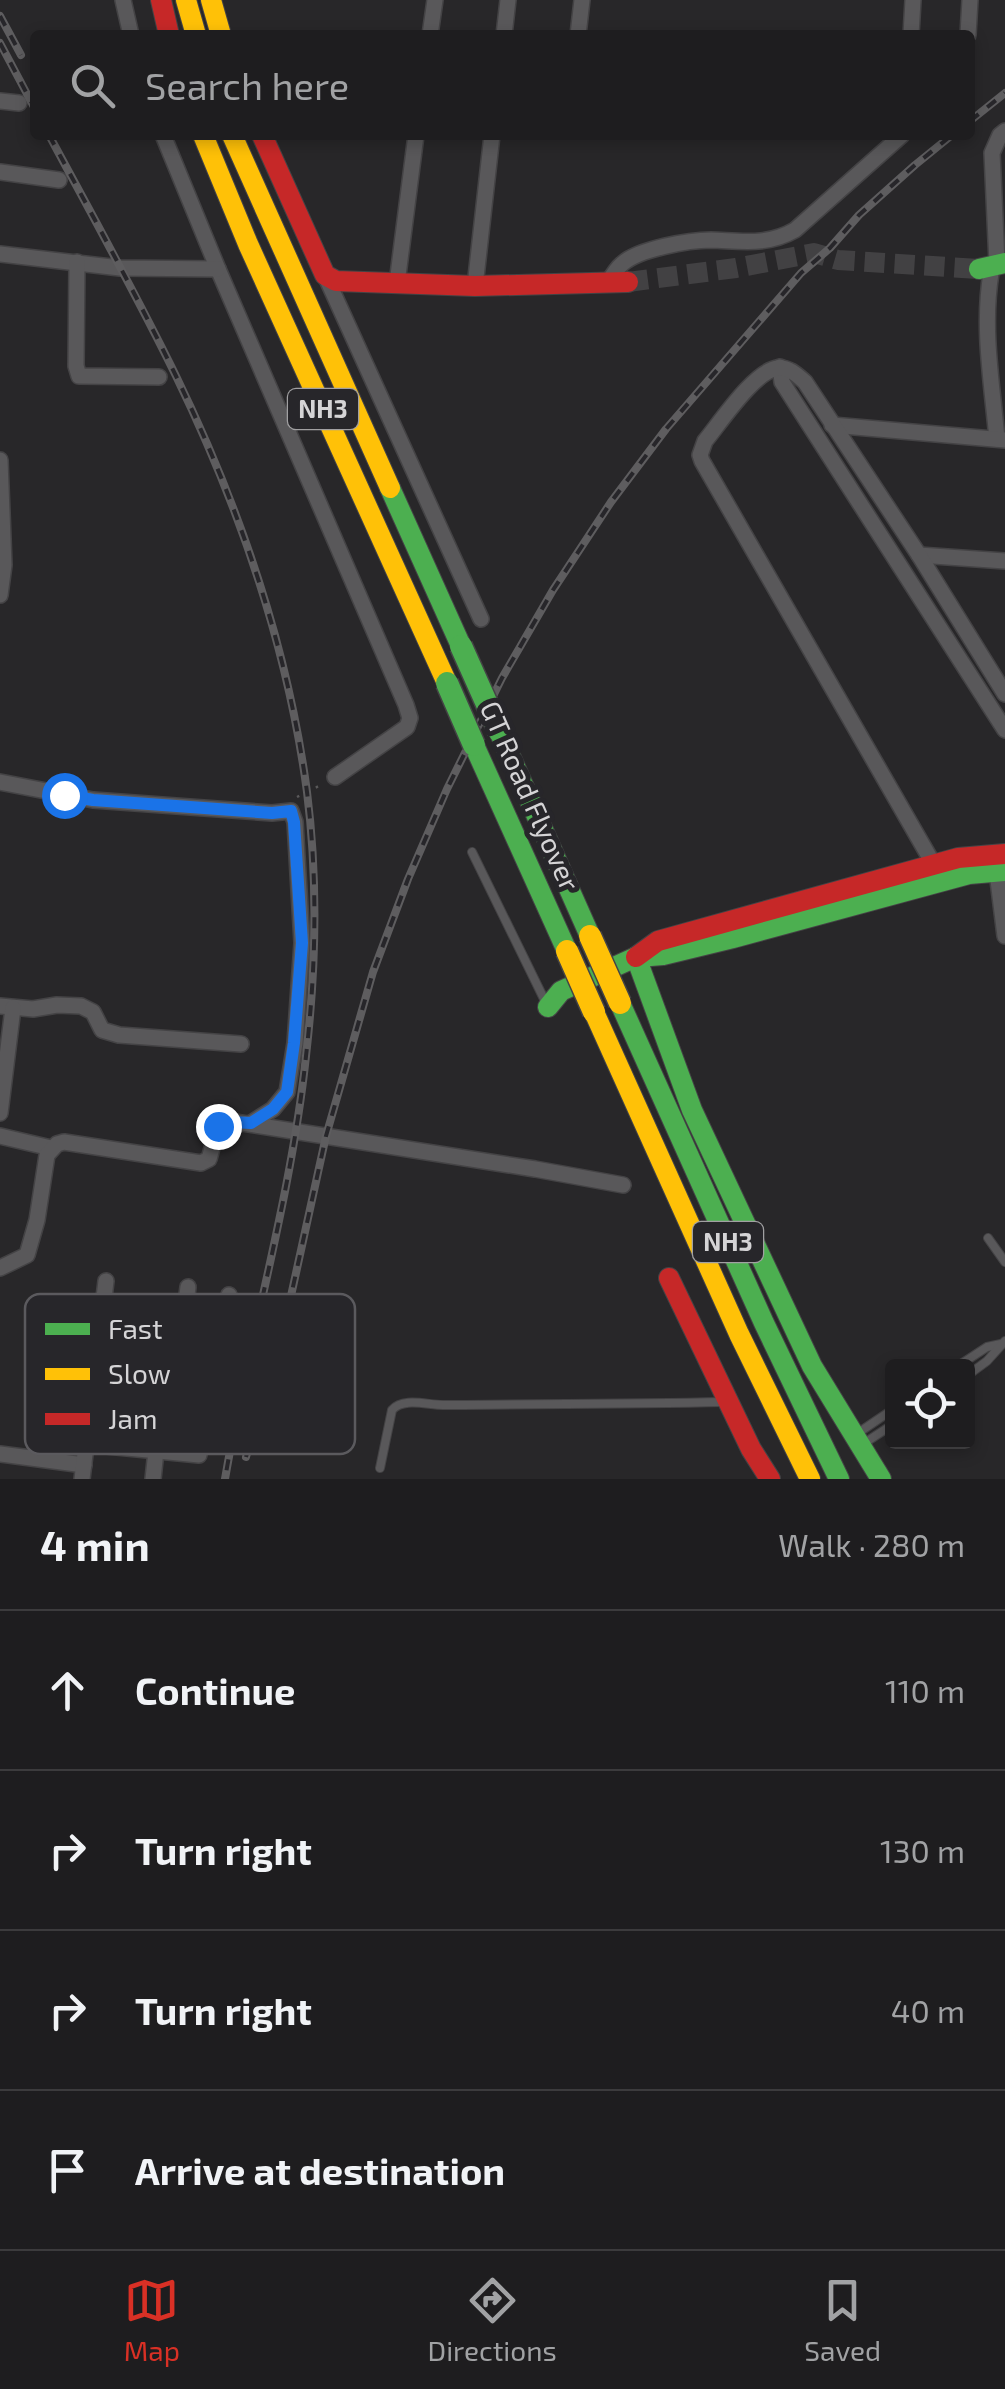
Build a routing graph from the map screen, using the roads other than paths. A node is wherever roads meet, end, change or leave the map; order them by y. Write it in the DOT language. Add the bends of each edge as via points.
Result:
graph roads {
  1 [pos="123,0"];
  2 [pos="161,0"];
  3 [pos="186,0"];
  4 [pos="211,0"];
  5 [pos="436,0"];
  6 [pos="508,0"];
  7 [pos="582,0"];
  8 [pos="913,0"];
  9 [pos="970,0"];
  10 [pos="130,30"];
  11 [pos="168,30"];
  12 [pos="195,30"];
  13 [pos="220,30"];
  14 [pos="431,30"];
  15 [pos="505,30"];
  16 [pos="579,30"];
  17 [pos="911,30"];
  18 [pos="968,30"];
  19 [pos="0,101"];
  20 [pos="20,103"];
  21 [pos="1005,131"];
  22 [pos="166,140"];
  23 [pos="205,140"];
  24 [pos="234,140"];
  25 [pos="264,140"];
  26 [pos="415,140"];
  27 [pos="491,140"];
  28 [pos="896,140"];
  29 [pos="0,172"];
  30 [pos="59,180"];
  31 [pos="0,254"];
  32 [pos="77,262"];
  33 [pos="218,269"];
  34 [pos="994,269"];
  35 [pos="325,275"];
  36 [pos="397,283"];
  37 [pos="618,283"];
  38 [pos="475,286"];
  39 [pos="780,367"];
  40 [pos="159,377"];
  41 [pos="832,425"];
  42 [pos="1001,440"];
  43 [pos="0,460"];
  44 [pos="0,472"];
  45 [pos="919,555"];
  46 [pos="1005,561"];
  47 [pos="0,596"];
  48 [pos="480,620"];
  49 [pos="1005,694"];
  50 [pos="1005,730"];
  51 [pos="335,777"];
  52 [pos="0,782"];
  53 [pos="472,852"];
  54 [pos="1000,863"];
  55 [pos="934,865"];
  56 [pos="1005,936"];
  57 [pos="636,958"];
  58 [pos="548,1006"];
  59 [pos="6,1007"];
  60 [pos="240,1044"];
  61 [pos="0,1113"];
  62 [pos="251,1123"];
  63 [pos="0,1136"];
  64 [pos="51,1148"];
  65 [pos="623,1185"];
  66 [pos="988,1238"];
  67 [pos="1005,1262"];
  68 [pos="0,1268"];
  69 [pos="669,1278"];
  70 [pos="106,1281"];
  71 [pos="188,1287"];
  72 [pos="104,1294"];
  73 [pos="187,1294"];
  74 [pos="1003,1343"];
  75 [pos="969,1359"];
  76 [pos="975,1369"];
  77 [pos="728,1402"];
  78 [pos="885,1416"];
  79 [pos="885,1427"];
  80 [pos="858,1440"];
  81 [pos="0,1454"];
  82 [pos="156,1454"];
  83 [pos="188,1454"];
  84 [pos="198,1455"];
  85 [pos="380,1468"];
  86 [pos="83,1472"];
  87 [pos="153,1479"];
  88 [pos="770,1479"];
  89 [pos="810,1479"];
  90 [pos="839,1479"];
  91 [pos="881,1479"];
  1 -- 10 [label="street"];
  2 -- 11 [label="main road"];
  3 -- 12 [label="main road"];
  4 -- 13 [label="main road"];
  5 -- 14 [label="street"];
  6 -- 15 [label="street"];
  7 -- 16 [label="street"];
  8 -- 17 [label="street"];
  9 -- 18 [label="street"];
  19 -- 20 [label="street"];
  21 -- 34 [label="street" via="992,153"];
  22 -- 33 [label="street"];
  23 -- 89 [label="main road, GT Road Flyover / NH3, bridge"];
  24 -- 90 [label="main road, GT Road Flyover / NH3, bridge"];
  25 -- 35 [label="main road"];
  26 -- 36 [label="street"];
  27 -- 38 [label="street"];
  28 -- 37 [label="street" via="781,238 663,247 625,261"];
  29 -- 30 [label="street"];
  31 -- 32 [label="street"];
  32 -- 33 [label="street"];
  32 -- 40 [label="street" via="79,376"];
  33 -- 51 [label="street" via="410,718"];
  34 -- 42 [label="street" via="987,332"];
  35 -- 36 [label="main road" via="346,284"];
  35 -- 48 [label="street"];
  36 -- 38 [label="main road"];
  37 -- 38 [label="main road"];
  39 -- 41 [label="street" via="805,382"];
  39 -- 50 [label="street" via="782,382"];
  39 -- 55 [label="street" via="757,378 705,441 702,462"];
  41 -- 42 [label="street"];
  41 -- 45 [label="street"];
  43 -- 44 [label="street"];
  44 -- 47 [label="street"];
  45 -- 46 [label="street"];
  45 -- 49 [label="street"];
  52 -- 62 [label="street" via="93,800 291,811 302,943 294,1043 287,1092"];
  53 -- 58 [label="lane"];
  54 -- 55 [label="main road" via="958,858"];
  54 -- 56 [label="street"];
  54 -- 57 [label="main road"];
  55 -- 57 [label="main road" via="658,941"];
  57 -- 58 [label="main road" via="561,991"];
  57 -- 80 [label="main road" via="692,1110 812,1366"];
  59 -- 60 [label="street" via="81,1006 93,1012 102,1030 119,1035"];
  59 -- 61 [label="street"];
  62 -- 64 [label="street" via="218,1126 209,1158 201,1163 64,1142"];
  62 -- 65 [label="street"];
  63 -- 64 [label="street"];
  64 -- 68 [label="street" via="27,1255"];
  66 -- 67 [label="lane"];
  69 -- 77 [label="main road"];
  70 -- 72 [label="street"];
  71 -- 73 [label="street"];
  74 -- 75 [label="lane"];
  74 -- 76 [label="lane"];
  77 -- 85 [label="lane" via="405,1402 392,1410"];
  77 -- 88 [label="main road"];
  78 -- 80 [label="lane"];
  79 -- 80 [label="lane"];
  80 -- 91 [label="main road"];
  81 -- 86 [label="street"];
  82 -- 87 [label="street"];
  83 -- 84 [label="street"];
}
